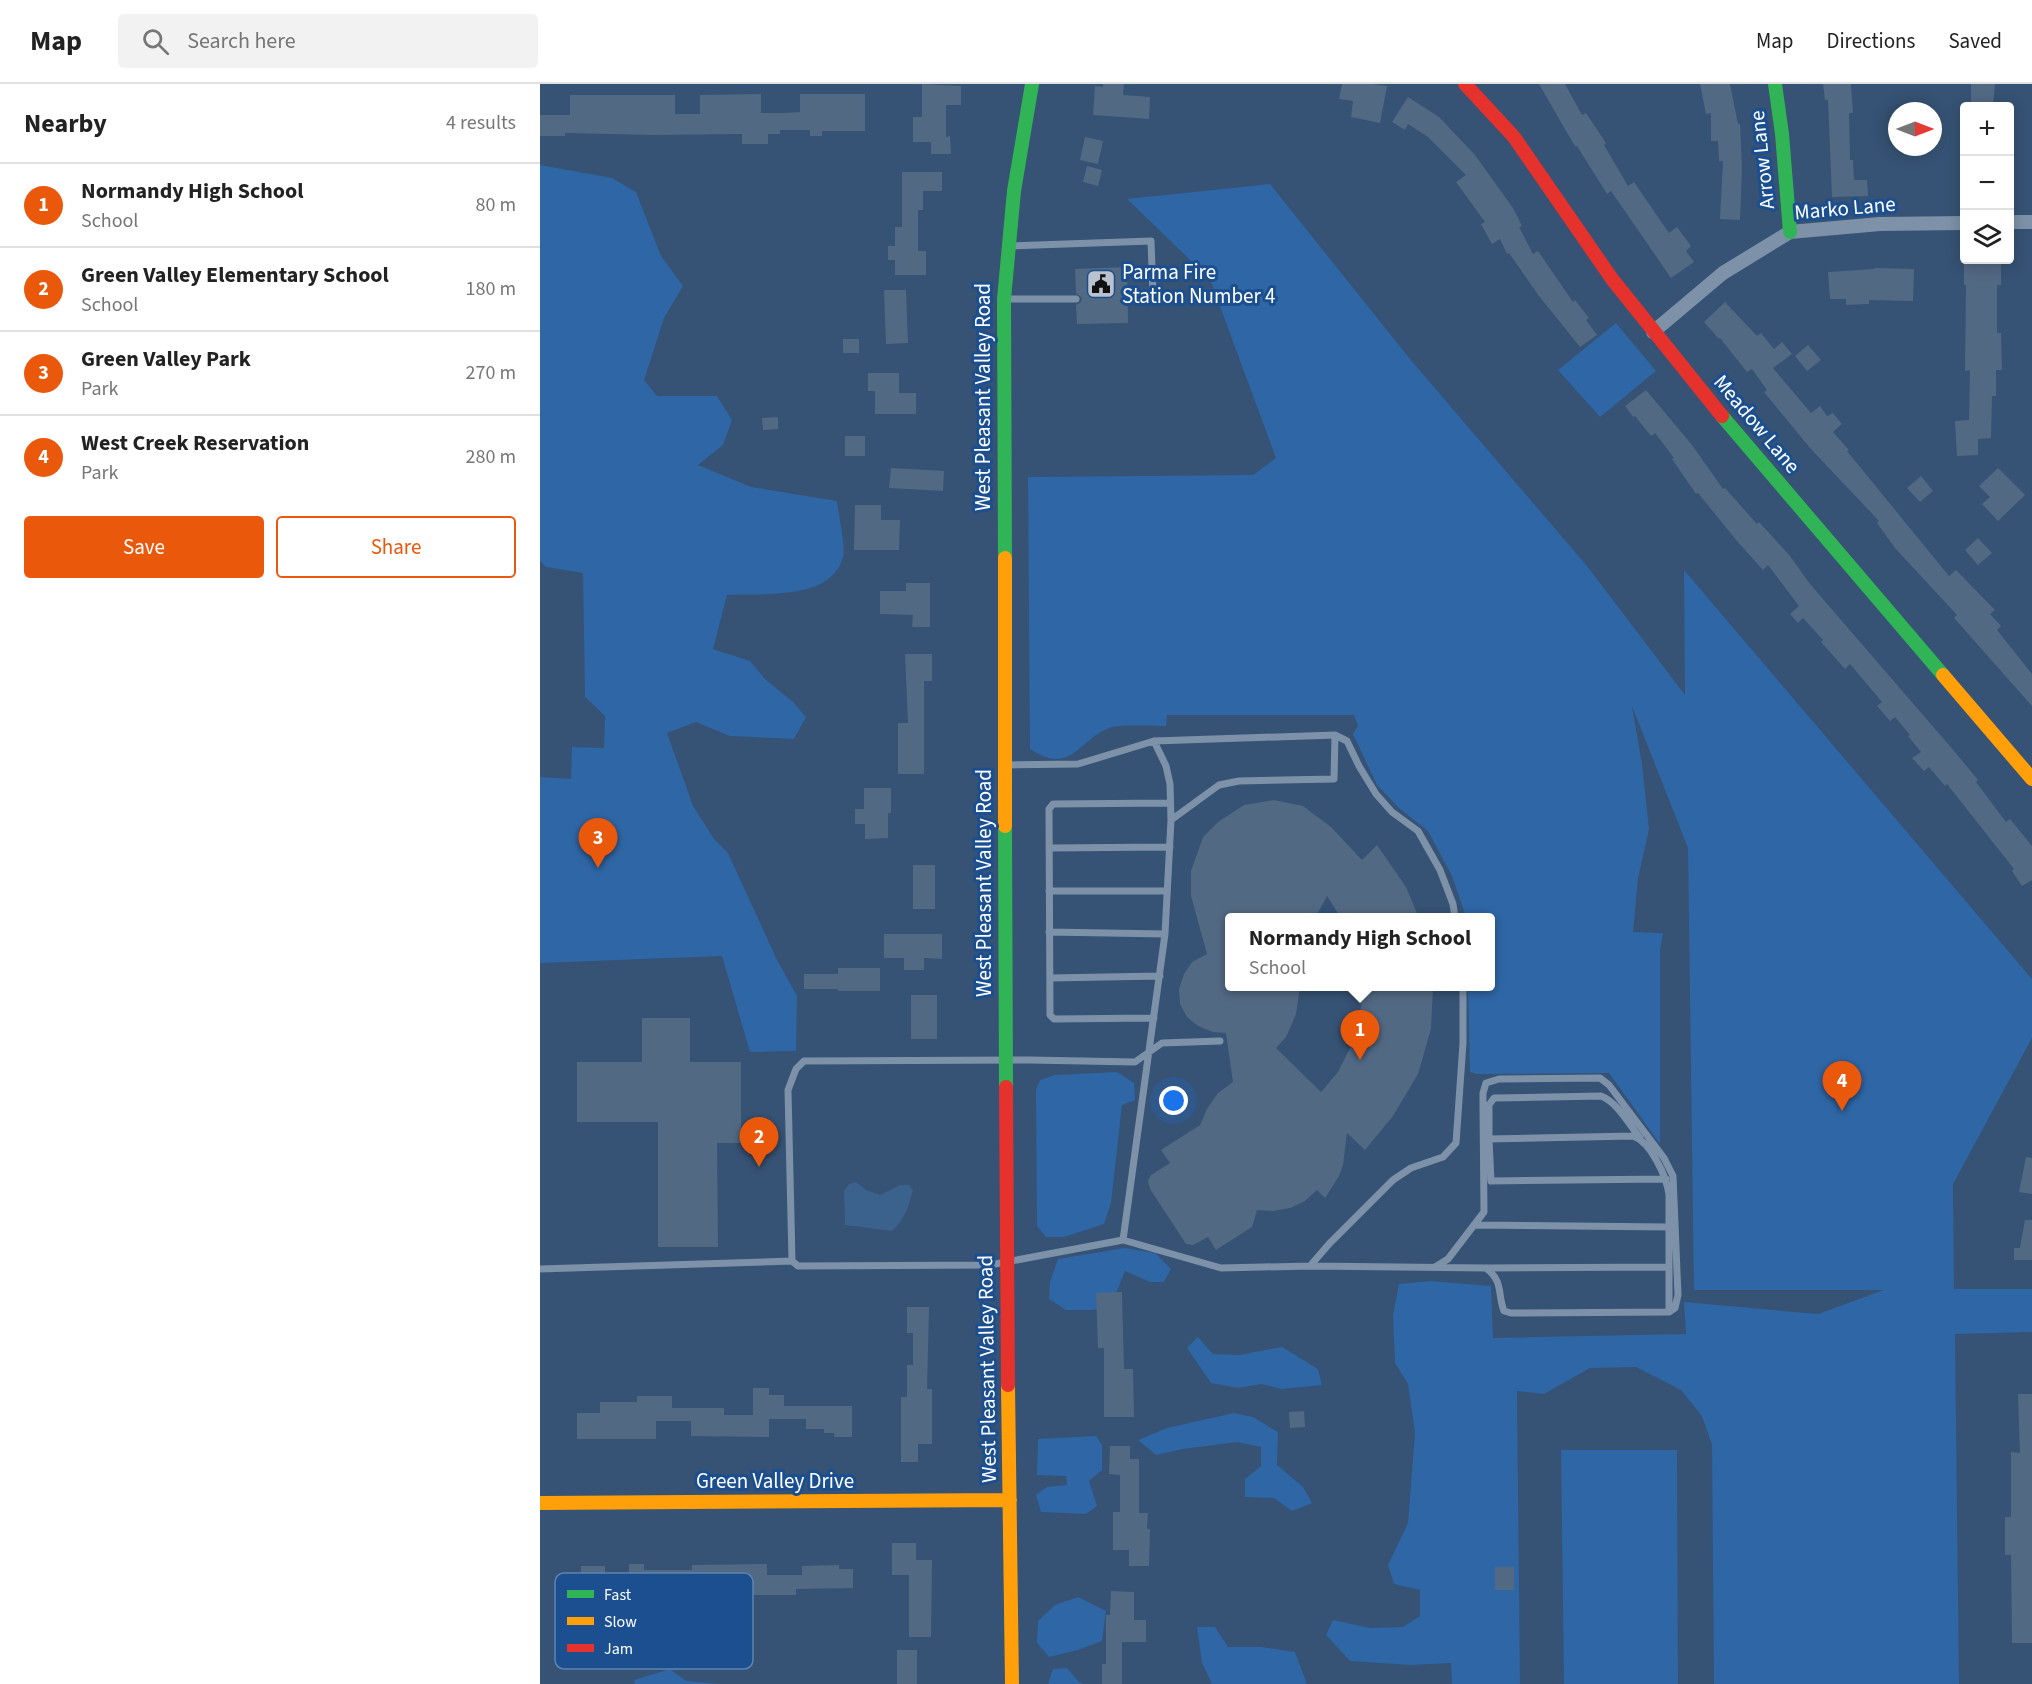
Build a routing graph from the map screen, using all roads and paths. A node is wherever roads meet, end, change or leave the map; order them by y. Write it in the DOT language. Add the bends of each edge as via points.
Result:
graph roads {
  1 [pos="1032,84"];
  2 [pos="1466,84"];
  3 [pos="1775,84"];
  4 [pos="2014,222"];
  5 [pos="2032,222"];
  6 [pos="1960,223"];
  7 [pos="1790,232"];
  8 [pos="1008,246"];
  9 [pos="1153,295"];
  10 [pos="1004,299"];
  11 [pos="1076,299"];
  12 [pos="1653,332"];
  13 [pos="1335,735"];
  14 [pos="1154,741"];
  15 [pos="1004,765"];
  16 [pos="2032,779"];
  17 [pos="1170,803"];
  18 [pos="1171,820"];
  19 [pos="1170,847"];
  20 [pos="1049,848"];
  21 [pos="1049,891"];
  22 [pos="1167,891"];
  23 [pos="1454,913"];
  24 [pos="1049,932"];
  25 [pos="1165,934"];
  26 [pos="1160,976"];
  27 [pos="1050,978"];
  28 [pos="1463,991"];
  29 [pos="1154,1018"];
  30 [pos="1220,1041"];
  31 [pos="1148,1053"];
  32 [pos="1005,1060"];
  33 [pos="1640,1138"];
  34 [pos="1490,1139"];
  35 [pos="1666,1179"];
  36 [pos="1474,1225"];
  37 [pos="1669,1227"];
  38 [pos="1123,1240"];
  39 [pos="792,1260"];
  40 [pos="1006,1263"];
  41 [pos="1310,1266"];
  42 [pos="1435,1267"];
  43 [pos="1669,1267"];
  44 [pos="1486,1268"];
  45 [pos="540,1269"];
  46 [pos="1669,1312"];
  47 [pos="1010,1500"];
  48 [pos="540,1503"];
  49 [pos="1012,1684"];
  1 -- 8 [label="main road, West Pleasant Valley Road" via="1022,129"];
  2 -- 12 [label="main road, Meadow Lane" via="1514,137"];
  3 -- 7 [label="main road, Arrow Lane"];
  4 -- 5 [label="street"];
  6 -- 7 [label="street, Marko Lane" via="1880,224"];
  7 -- 12 [label="street, Marko Lane" via="1723,273"];
  8 -- 9 [label="lane" via="1151,241"];
  8 -- 10 [label="main road, West Pleasant Valley Road"];
  10 -- 11 [label="lane"];
  10 -- 15 [label="main road, West Pleasant Valley Road"];
  12 -- 16 [label="main road, Meadow Lane"];
  13 -- 14 [label="lane"];
  13 -- 18 [label="lane" via="1334,779 1219,785"];
  13 -- 23 [label="lane" via="1347,741 1381,800 1418,831 1440,870"];
  14 -- 15 [label="lane" via="1078,764"];
  14 -- 17 [label="lane" via="1166,766"];
  15 -- 32 [label="main road, West Pleasant Valley Road"];
  17 -- 18 [label="lane"];
  17 -- 20 [label="lane" via="1053,804 1049,809"];
  18 -- 19 [label="lane"];
  19 -- 20 [label="lane"];
  19 -- 22 [label="lane"];
  20 -- 21 [label="lane"];
  21 -- 22 [label="lane"];
  21 -- 24 [label="lane"];
  22 -- 25 [label="lane"];
  24 -- 25 [label="lane"];
  24 -- 27 [label="lane"];
  25 -- 26 [label="lane"];
  26 -- 27 [label="lane"];
  26 -- 29 [label="lane"];
  27 -- 29 [label="lane" via="1050,1015 1054,1019"];
  28 -- 41 [label="lane" via="1456,1143 1443,1157 1411,1168 1393,1180"];
  29 -- 31 [label="lane"];
  30 -- 31 [label="lane" via="1162,1043"];
  31 -- 32 [label="lane" via="1135,1062"];
  31 -- 38 [label="lane"];
  32 -- 39 [label="lane" via="804,1061 796,1069 788,1090"];
  32 -- 40 [label="main road, West Pleasant Valley Road"];
  33 -- 34 [label="lane"];
  33 -- 34 [label="lane" via="1607,1098 1589,1096 1494,1098 1489,1105"];
  33 -- 35 [label="lane"];
  34 -- 35 [label="lane" via="1491,1181"];
  35 -- 37 [label="lane"];
  36 -- 37 [label="lane"];
  36 -- 42 [label="lane" via="1448,1259"];
  36 -- 46 [label="lane" via="1484,1212 1486,1083 1499,1078 1600,1078 1657,1149 1673,1176 1678,1295 1676,1308"];
  37 -- 43 [label="lane"];
  38 -- 40 [label="lane"];
  38 -- 41 [label="lane" via="1221,1268"];
  39 -- 40 [label="lane" via="798,1266"];
  39 -- 45 [label="lane"];
  40 -- 47 [label="main road, West Pleasant Valley Road"];
  41 -- 42 [label="lane"];
  42 -- 44 [label="lane"];
  43 -- 44 [label="lane"];
  43 -- 46 [label="lane"];
  44 -- 46 [label="lane" via="1501,1288 1504,1311 1511,1313"];
  47 -- 48 [label="main road, Green Valley Drive"];
  47 -- 49 [label="main road, West Pleasant Valley Road"];
}
